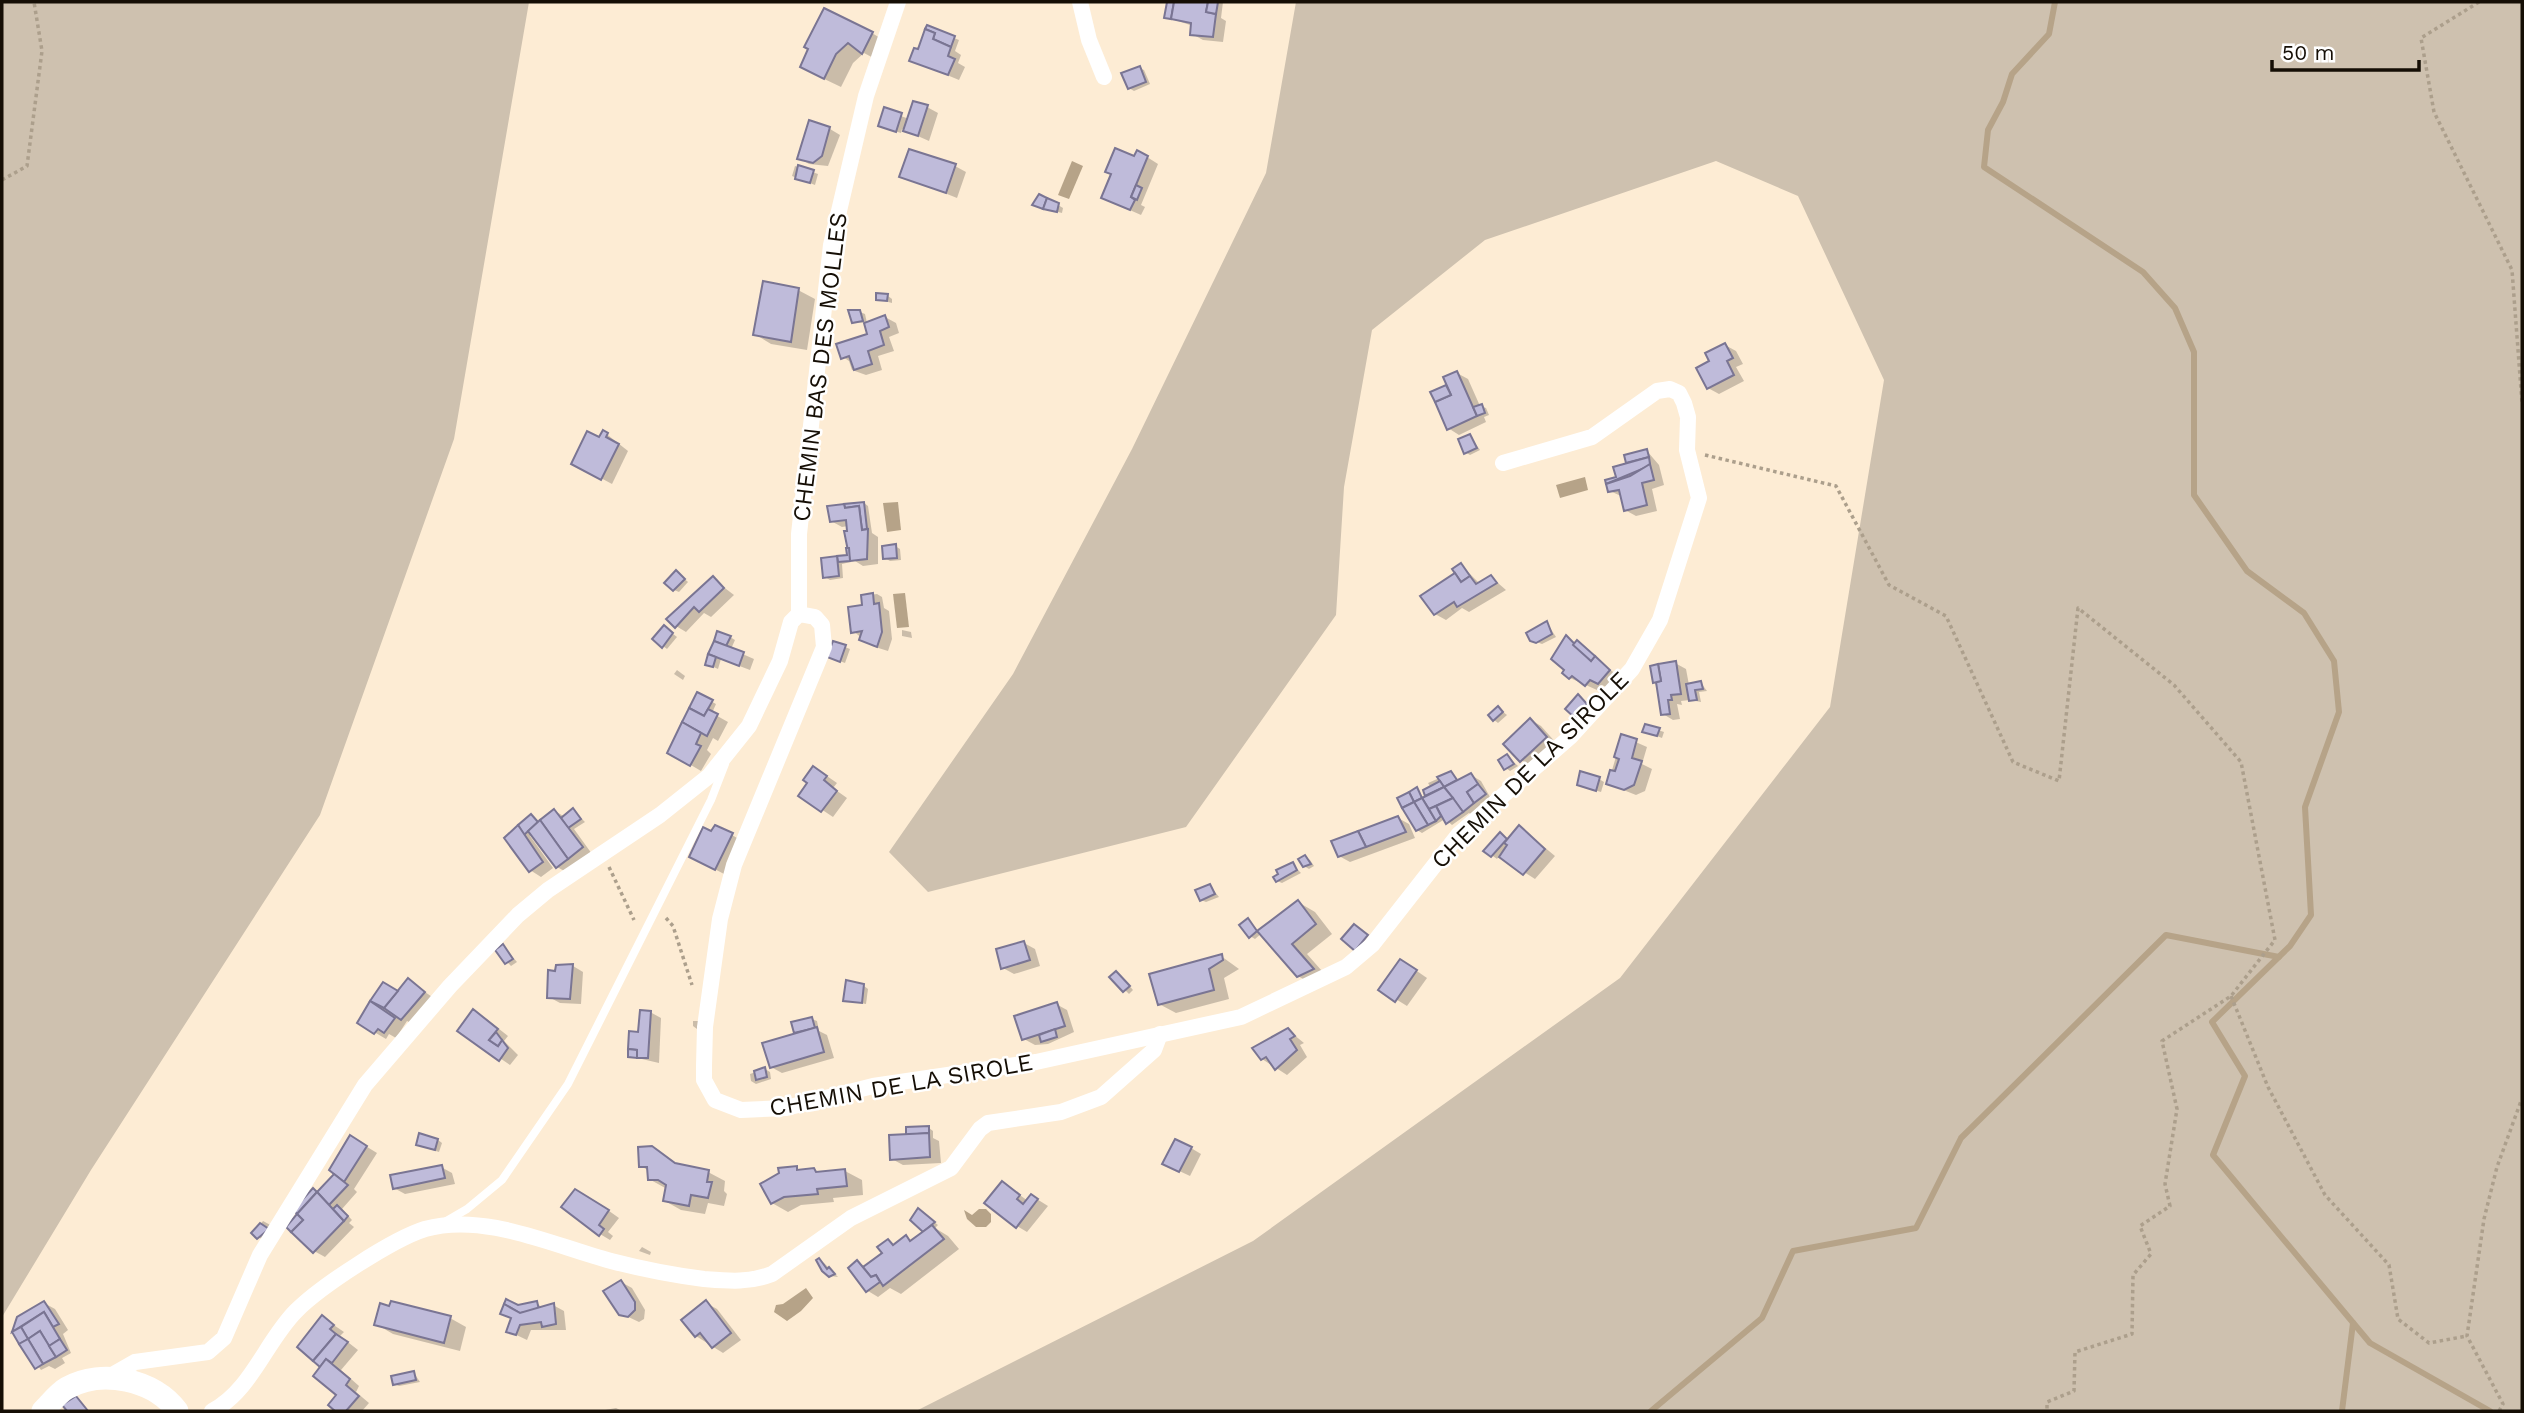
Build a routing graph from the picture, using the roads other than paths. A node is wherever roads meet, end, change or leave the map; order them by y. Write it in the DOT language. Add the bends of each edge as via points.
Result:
graph roads {
  1 [pos="898,2"];
  2 [pos="1080,2"];
  3 [pos="1104,78"];
  4 [pos="1503,463"];
  5 [pos="799,614"];
  6 [pos="731,748"];
  7 [pos="1160,1034"];
  8 [pos="439,1226"];
  9 [pos="107,1378"];
  10 [pos="43,1411"];
  11 [pos="177,1411"];
  12 [pos="212,1411"];
  1 -- 5 [label="street, CHEMIN BAS DES MOLLES" via="866,96 831,245 799,541"];
  2 -- 3 [label="street"];
  4 -- 7 [label="street, CHEMIN DE LA SIROLE" via="1592,437 1657,391 1679,393 1688,417 1687,450 1699,498 1660,620 1632,669 1570,737 1459,834 1372,945 1346,967 1241,1017"];
  5 -- 6 [label="street" via="791,622 749,726"];
  5 -- 7 [label="street, CHEMIN DE LA SIROLE" via="815,617 822,625 824,647 734,865 720,919 705,1027 704,1080 715,1100 741,1110 786,1108 873,1086 1036,1062"];
  6 -- 8 [label="lane" via="711,800 568,1084 519,1158 481,1199"];
  6 -- 9 [label="street" via="709,776 660,815 518,915 450,986 365,1085 260,1255 224,1338 208,1352 135,1362"];
  7 -- 8 [label="street" via="1154,1050 1101,1097 1061,1112 988,1123 951,1168 851,1218 758,1279 742,1282 654,1272 489,1228"];
  8 -- 12 [label="street" via="393,1242 296,1311 231,1398"];
  9 -- 10 [label="street" via="67,1388"];
  9 -- 11 [label="street" via="145,1384 169,1399"];
}
